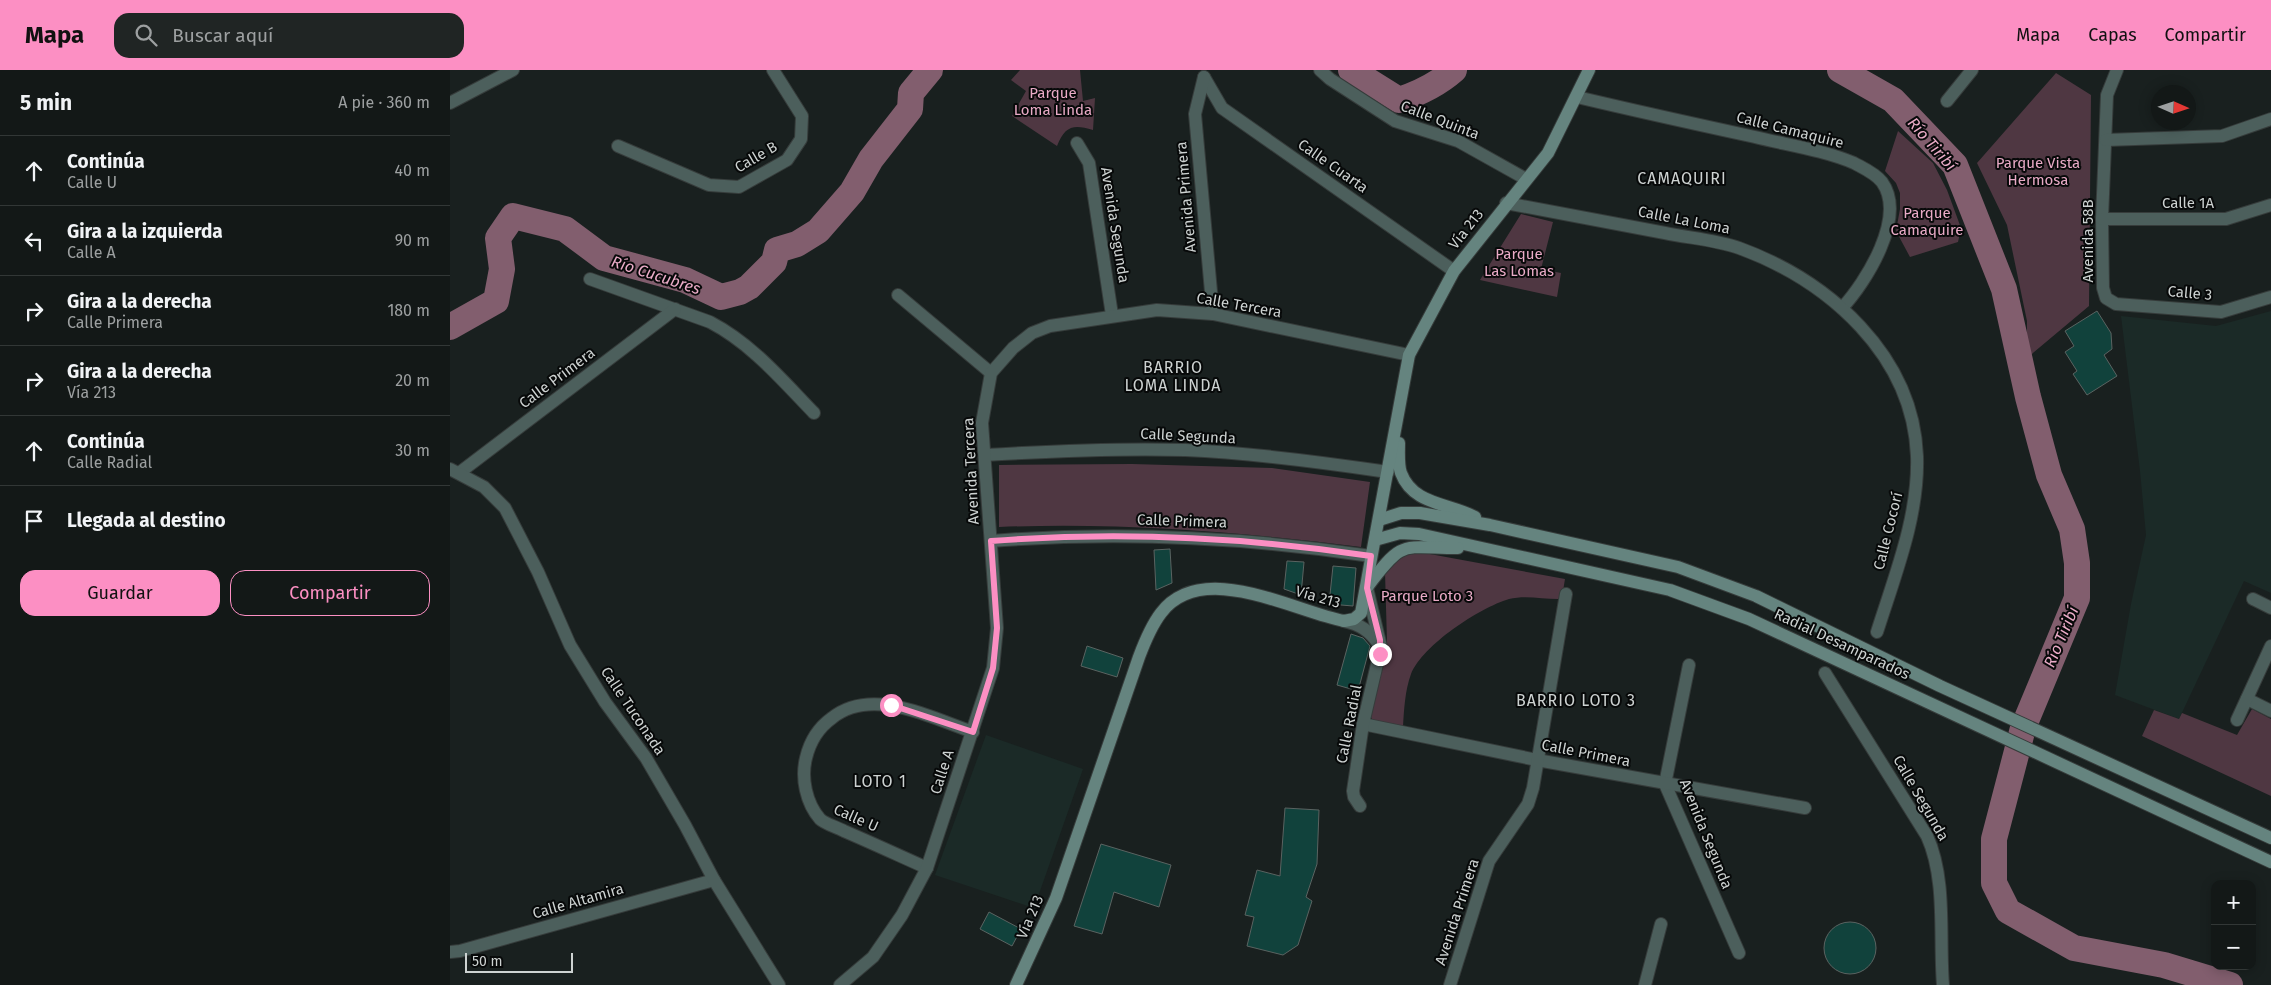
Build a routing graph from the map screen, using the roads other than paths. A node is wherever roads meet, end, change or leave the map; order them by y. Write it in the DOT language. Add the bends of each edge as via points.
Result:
graph roads {
  1 [pos="512,70"];
  2 [pos="773,70"];
  3 [pos="1320,70"];
  4 [pos="1589,70"];
  5 [pos="1972,70"];
  6 [pos="2117,70"];
  7 [pos="1204,77"];
  8 [pos="1577,97"];
  9 [pos="1947,102"];
  10 [pos="450,103"];
  11 [pos="2271,119"];
  12 [pos="2106,140"];
  13 [pos="1078,143"];
  14 [pos="618,146"];
  15 [pos="1526,179"];
  16 [pos="1506,203"];
  17 [pos="2271,205"];
  18 [pos="2102,219"];
  19 [pos="1454,270"];
  20 [pos="590,279"];
  21 [pos="898,296"];
  22 [pos="2271,297"];
  23 [pos="2106,298"];
  24 [pos="1842,308"];
  25 [pos="675,309"];
  26 [pos="1213,314"];
  27 [pos="1112,315"];
  28 [pos="1409,355"];
  29 [pos="991,373"];
  30 [pos="814,413"];
  31 [pos="1397,416"];
  32 [pos="985,455"];
  33 [pos="455,471"];
  34 [pos="1388,472"];
  35 [pos="1426,500"];
  36 [pos="1379,520"];
  37 [pos="1490,525"];
  38 [pos="1375,540"];
  39 [pos="991,541"];
  40 [pos="1481,548"];
  41 [pos="1371,556"];
  42 [pos="1367,588"];
  43 [pos="1566,594"];
  44 [pos="2253,599"];
  45 [pos="2271,608"];
  46 [pos="1344,621"];
  47 [pos="1878,632"];
  48 [pos="2271,646"];
  49 [pos="1381,647"];
  50 [pos="1689,665"];
  51 [pos="1825,673"];
  52 [pos="2247,699"];
  53 [pos="2271,711"];
  54 [pos="2237,720"];
  55 [pos="1363,724"];
  56 [pos="973,732"];
  57 [pos="1537,760"];
  58 [pos="1665,784"];
  59 [pos="1360,806"];
  60 [pos="1805,808"];
  61 [pos="2271,838"];
  62 [pos="2271,862"];
  63 [pos="927,868"];
  64 [pos="714,880"];
  65 [pos="1661,924"];
  66 [pos="450,952"];
  67 [pos="1738,953"];
  68 [pos="779,985"];
  69 [pos="840,985"];
  70 [pos="1016,985"];
  71 [pos="1450,985"];
  72 [pos="1645,985"];
  73 [pos="1943,985"];
  1 -- 10 [label="street"];
  2 -- 14 [label="street, Calle B" via="802,116 801,139 787,160 739,187 710,184"];
  3 -- 15 [label="street, Calle Quinta" via="1395,122 1458,141"];
  4 -- 8 [label="main road, Vía 213"];
  5 -- 9 [label="street"];
  6 -- 12 [label="street, Avenida 58B" via="2107,95"];
  7 -- 19 [label="street, Calle Cuarta" via="1222,108"];
  7 -- 26 [label="street, Avenida Primera" via="1195,114"];
  8 -- 15 [label="main road, Vía 213" via="1548,153"];
  8 -- 24 [label="street, Calle Camaquire" via="1823,153 1870,172 1882,182 1890,198 1888,219 1874,262 1859,289"];
  11 -- 12 [label="street" via="2222,136"];
  12 -- 18 [label="street, Avenida 58B"];
  13 -- 27 [label="street, Avenida Segunda" via="1089,163"];
  15 -- 16 [label="main road, Vía 213"];
  16 -- 19 [label="main road, Vía 213"];
  16 -- 24 [label="street, Calle La Loma" via="1737,247 1778,264 1813,285"];
  17 -- 18 [label="street, Calle 1A" via="2226,219"];
  18 -- 23 [label="street, Avenida 58B"];
  19 -- 28 [label="main road, Vía 213"];
  20 -- 25 [label="street"];
  21 -- 29 [label="street"];
  22 -- 23 [label="street, Calle 3" via="2221,312 2116,304"];
  24 -- 47 [label="street, Calle Cocorí" via="1872,339 1889,363 1905,398 1915,440 1915,492 1909,525"];
  25 -- 30 [label="street" via="710,322 749,347"];
  25 -- 33 [label="street, Calle Primera"];
  26 -- 27 [label="street, Calle Tercera" via="1157,310"];
  26 -- 28 [label="street, Calle Tercera"];
  27 -- 29 [label="street, Calle Tercera" via="1050,326 1032,333 1013,348"];
  28 -- 31 [label="main road, Vía 213"];
  29 -- 32 [label="street, Avenida Tercera" via="982,423"];
  31 -- 34 [label="main road, Vía 213"];
  31 -- 35 [label="main road" via="1400,472 1408,485"];
  32 -- 34 [label="street, Calle Segunda" via="1062,450 1187,450"];
  32 -- 39 [label="street, Avenida Tercera"];
  33 -- 64 [label="street, Calle Tuconada" via="484,486 505,508 570,645 605,702 646,758"];
  34 -- 35 [label="main road" via="1404,491"];
  34 -- 36 [label="main road, Vía 213"];
  35 -- 37 [label="main road" via="1469,514"];
  36 -- 37 [label="main road, Radial Desamparados" via="1401,513 1420,513"];
  36 -- 38 [label="main road, Vía 213"];
  37 -- 61 [label="main road, Radial Desamparados" via="1678,566 1756,596 1940,686"];
  38 -- 40 [label="main road, Radial Desamparados" via="1400,533 1419,534"];
  38 -- 41 [label="main road, Vía 213"];
  39 -- 41 [label="street, Calle Primera" via="1100,535 1182,536 1263,542"];
  39 -- 56 [label="street, Calle A" via="997,628 993,668"];
  40 -- 42 [label="main road" via="1408,546 1386,562"];
  40 -- 62 [label="main road, Radial Desamparados" via="1670,590 1749,619"];
  41 -- 42 [label="main road, Vía 213"];
  42 -- 46 [label="main road, Vía 213" via="1361,613"];
  42 -- 49 [label="street, Calle Radial"];
  43 -- 57 [label="street, Avenida Primera"];
  44 -- 45 [label="street"];
  46 -- 49 [label="street" via="1370,632"];
  46 -- 70 [label="main road, Vía 213" via="1226,588 1193,591 1174,600 1162,612 1148,633 1056,898"];
  48 -- 52 [label="street"];
  49 -- 55 [label="street, Calle Radial"];
  50 -- 58 [label="street, Avenida Segunda"];
  51 -- 73 [label="street, Calle Segunda" via="1928,836 1933,849 1939,877"];
  52 -- 53 [label="street"];
  52 -- 54 [label="street"];
  55 -- 57 [label="street, Calle Primera"];
  55 -- 59 [label="street, Calle Radial" via="1353,791"];
  56 -- 63 [label="street, Calle A"];
  56 -- 63 [label="street, Calle U" via="891,705 873,703 838,713 822,726 809,745 804,770 807,796 821,820"];
  57 -- 58 [label="street, Calle Primera"];
  57 -- 71 [label="street, Avenida Primera" via="1528,804 1489,861"];
  58 -- 60 [label="street, Calle Primera"];
  58 -- 67 [label="street, Avenida Segunda"];
  63 -- 69 [label="street, Calle A" via="902,915 873,957"];
  64 -- 66 [label="street, Calle Altamira"];
  64 -- 68 [label="street, Calle Tuconada"];
  65 -- 72 [label="street"];
}
